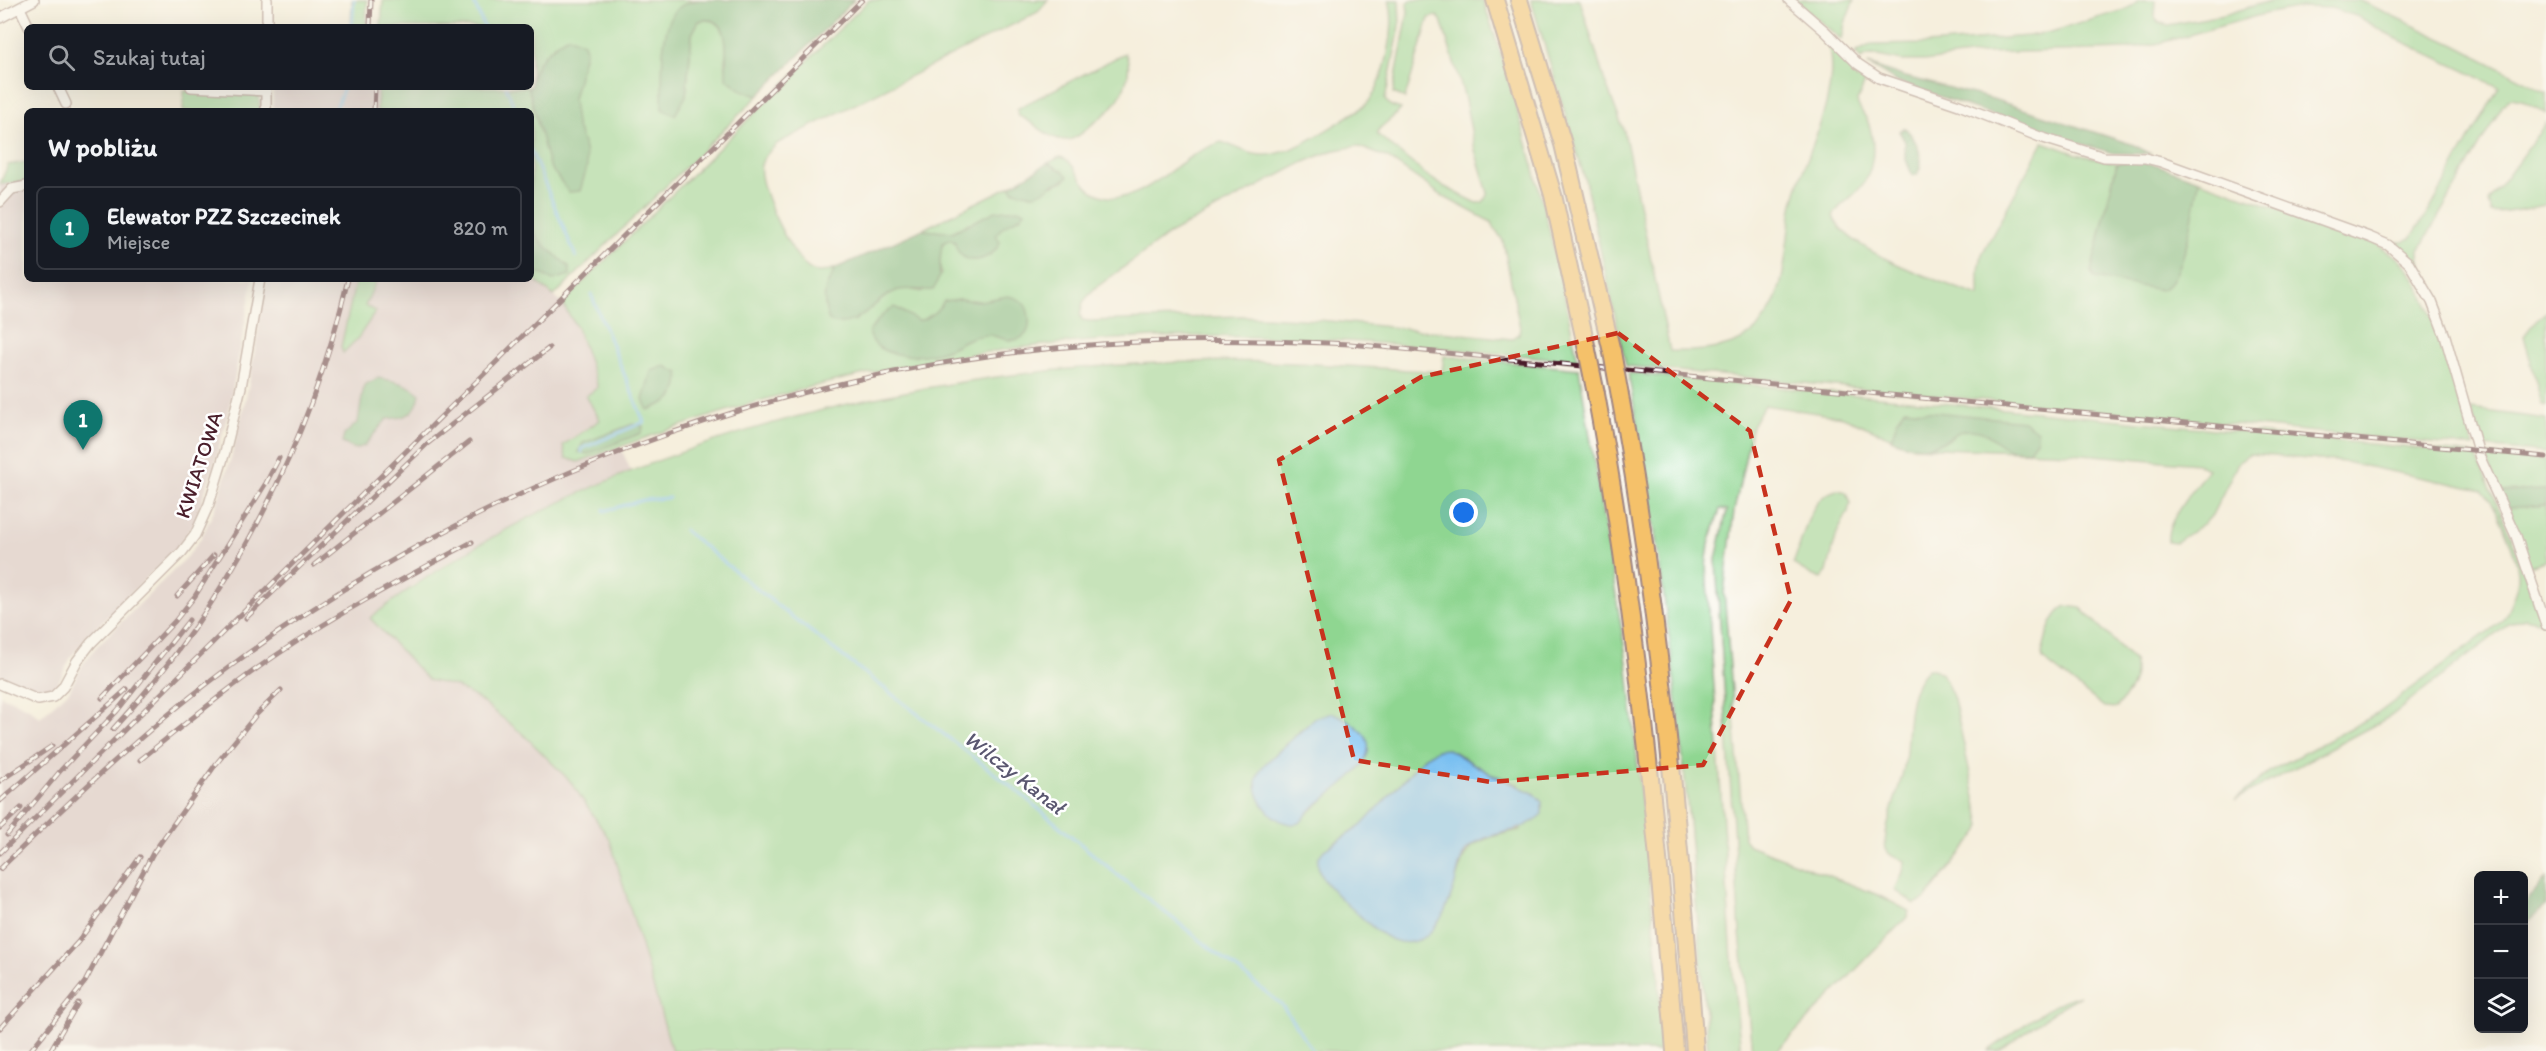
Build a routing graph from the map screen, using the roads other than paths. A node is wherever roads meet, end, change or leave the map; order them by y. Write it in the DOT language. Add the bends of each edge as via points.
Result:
graph roads {
  1 [pos="34,0"];
  2 [pos="267,0"];
  3 [pos="1495,0"];
  4 [pos="1519,0"];
  5 [pos="1789,0"];
  6 [pos="20,8"];
  7 [pos="0,18"];
  8 [pos="28,24"];
  9 [pos="267,24"];
  10 [pos="59,90"];
  11 [pos="266,90"];
  12 [pos="66,104"];
  13 [pos="266,108"];
  14 [pos="24,187"];
  15 [pos="0,202"];
  16 [pos="259,282"];
  17 [pos="2546,625"];
  18 [pos="0,684"];
  19 [pos="1675,1051"];
  20 [pos="1695,1051"];
  1 -- 6 [label="street"];
  2 -- 9 [label="street"];
  3 -- 19 [label="highway, bridge" via="1552,195 1596,394 1616,508 1641,690"];
  4 -- 20 [label="highway, bridge" via="1563,144 1593,262 1620,396 1663,692"];
  5 -- 17 [label="street" via="1858,64 1879,78 2104,157 2161,162 2369,237 2399,253 2419,277 2442,328 2480,458 2516,536"];
  6 -- 7 [label="street"];
  6 -- 8 [label="street"];
  10 -- 12 [label="street"];
  11 -- 13 [label="street"];
  14 -- 15 [label="street" via="12,189"];
  16 -- 18 [label="street, KWIATOWA" via="234,416 200,526 182,552 91,643 63,687 49,699 34,699"];
}
